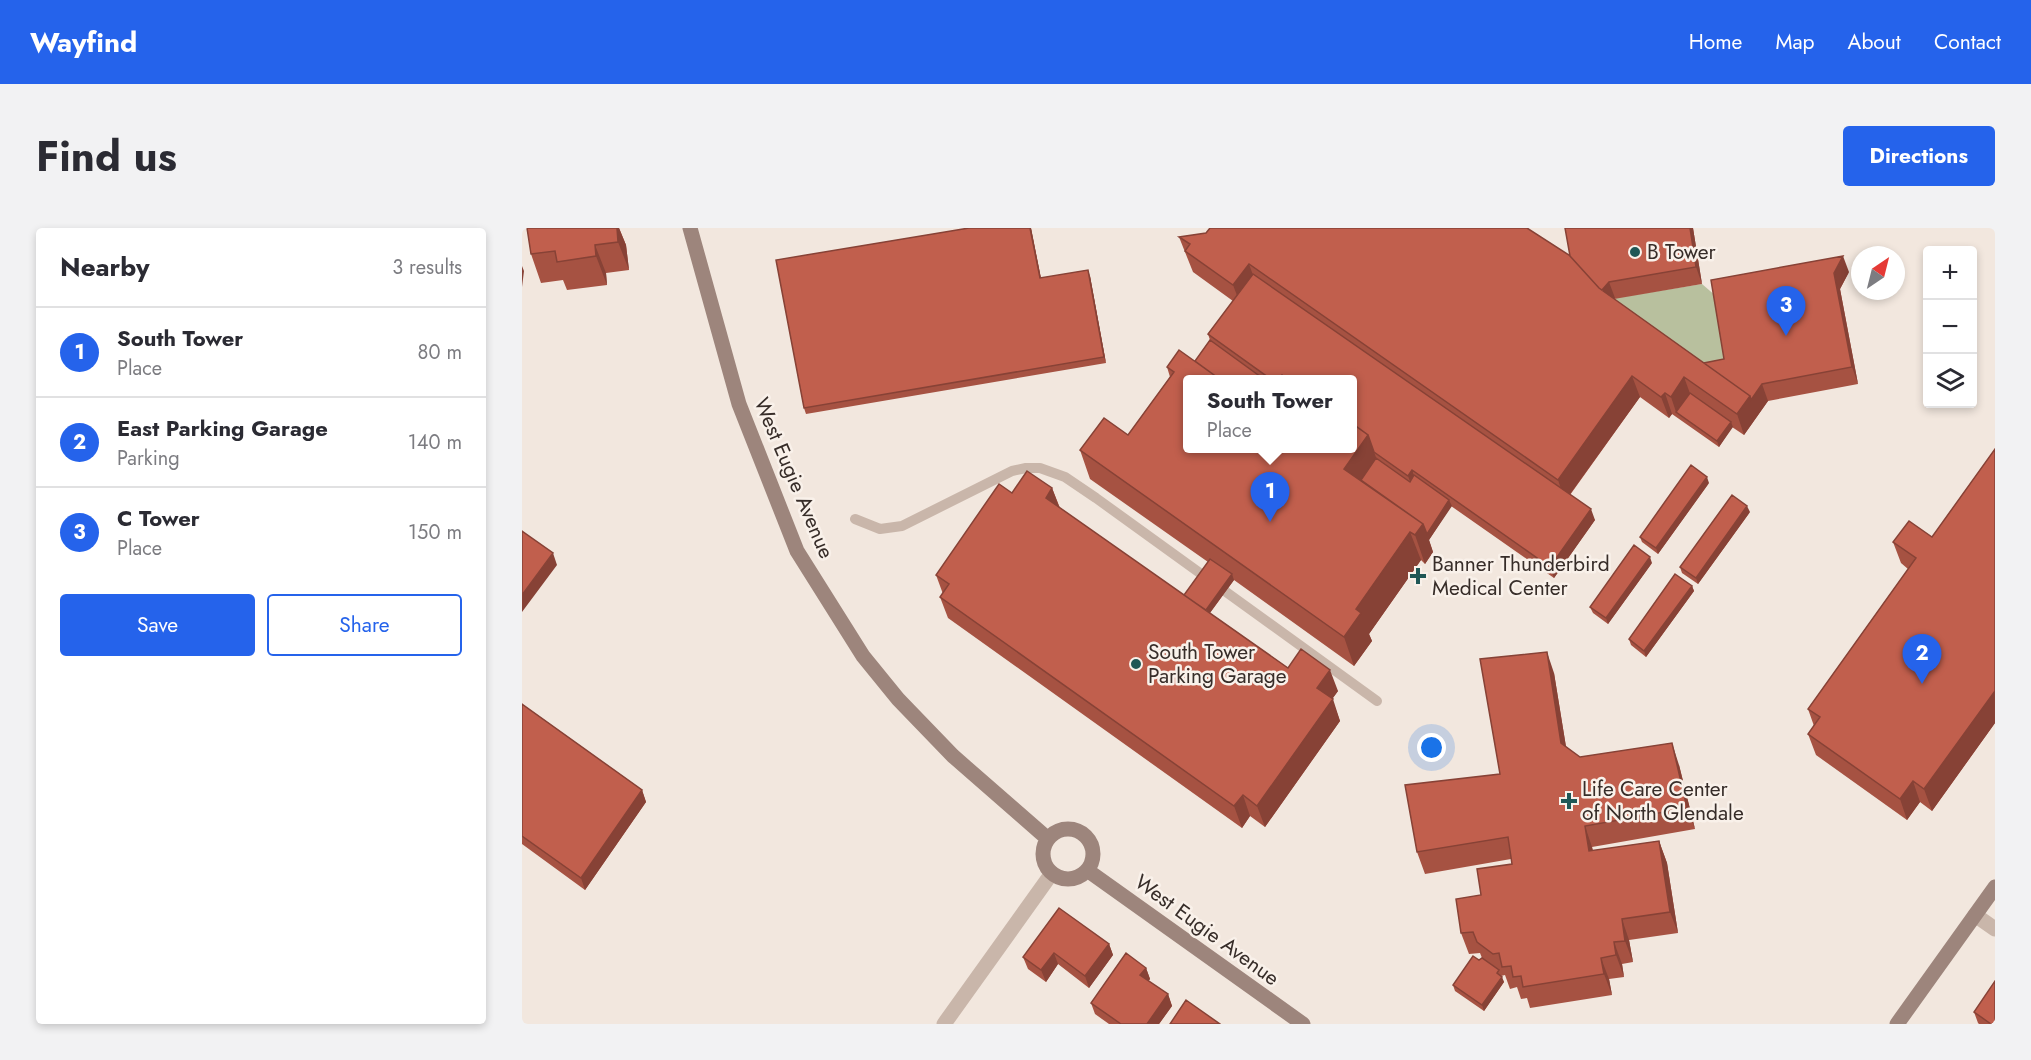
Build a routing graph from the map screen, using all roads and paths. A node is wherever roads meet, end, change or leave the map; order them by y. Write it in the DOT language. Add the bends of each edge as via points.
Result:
graph roads {
  1 [pos="690,228"];
  2 [pos="855,519"];
  3 [pos="1377,701"];
  4 [pos="1048,839"];
  5 [pos="1087,870"];
  6 [pos="1052,873"];
  7 [pos="1995,887"];
  8 [pos="1975,915"];
  9 [pos="1995,928"];
  10 [pos="944,1024"];
  11 [pos="1303,1024"];
  12 [pos="1897,1024"];
  1 -- 4 [label="street, West Eugie Avenue" via="739,404 798,551 863,656 898,699 952,756"];
  2 -- 3 [label="lane" via="880,529 902,526 1012,471 1040,468 1065,477"];
  4 -- 5 [label="street" via="1059,830 1081,832 1093,849"];
  4 -- 6 [label="street" via="1043,853"];
  5 -- 6 [label="street" via="1067,879"];
  5 -- 11 [label="street, West Eugie Avenue"];
  6 -- 10 [label="street"];
  7 -- 8 [label="street"];
  8 -- 9 [label="street"];
  8 -- 12 [label="street"];
}
